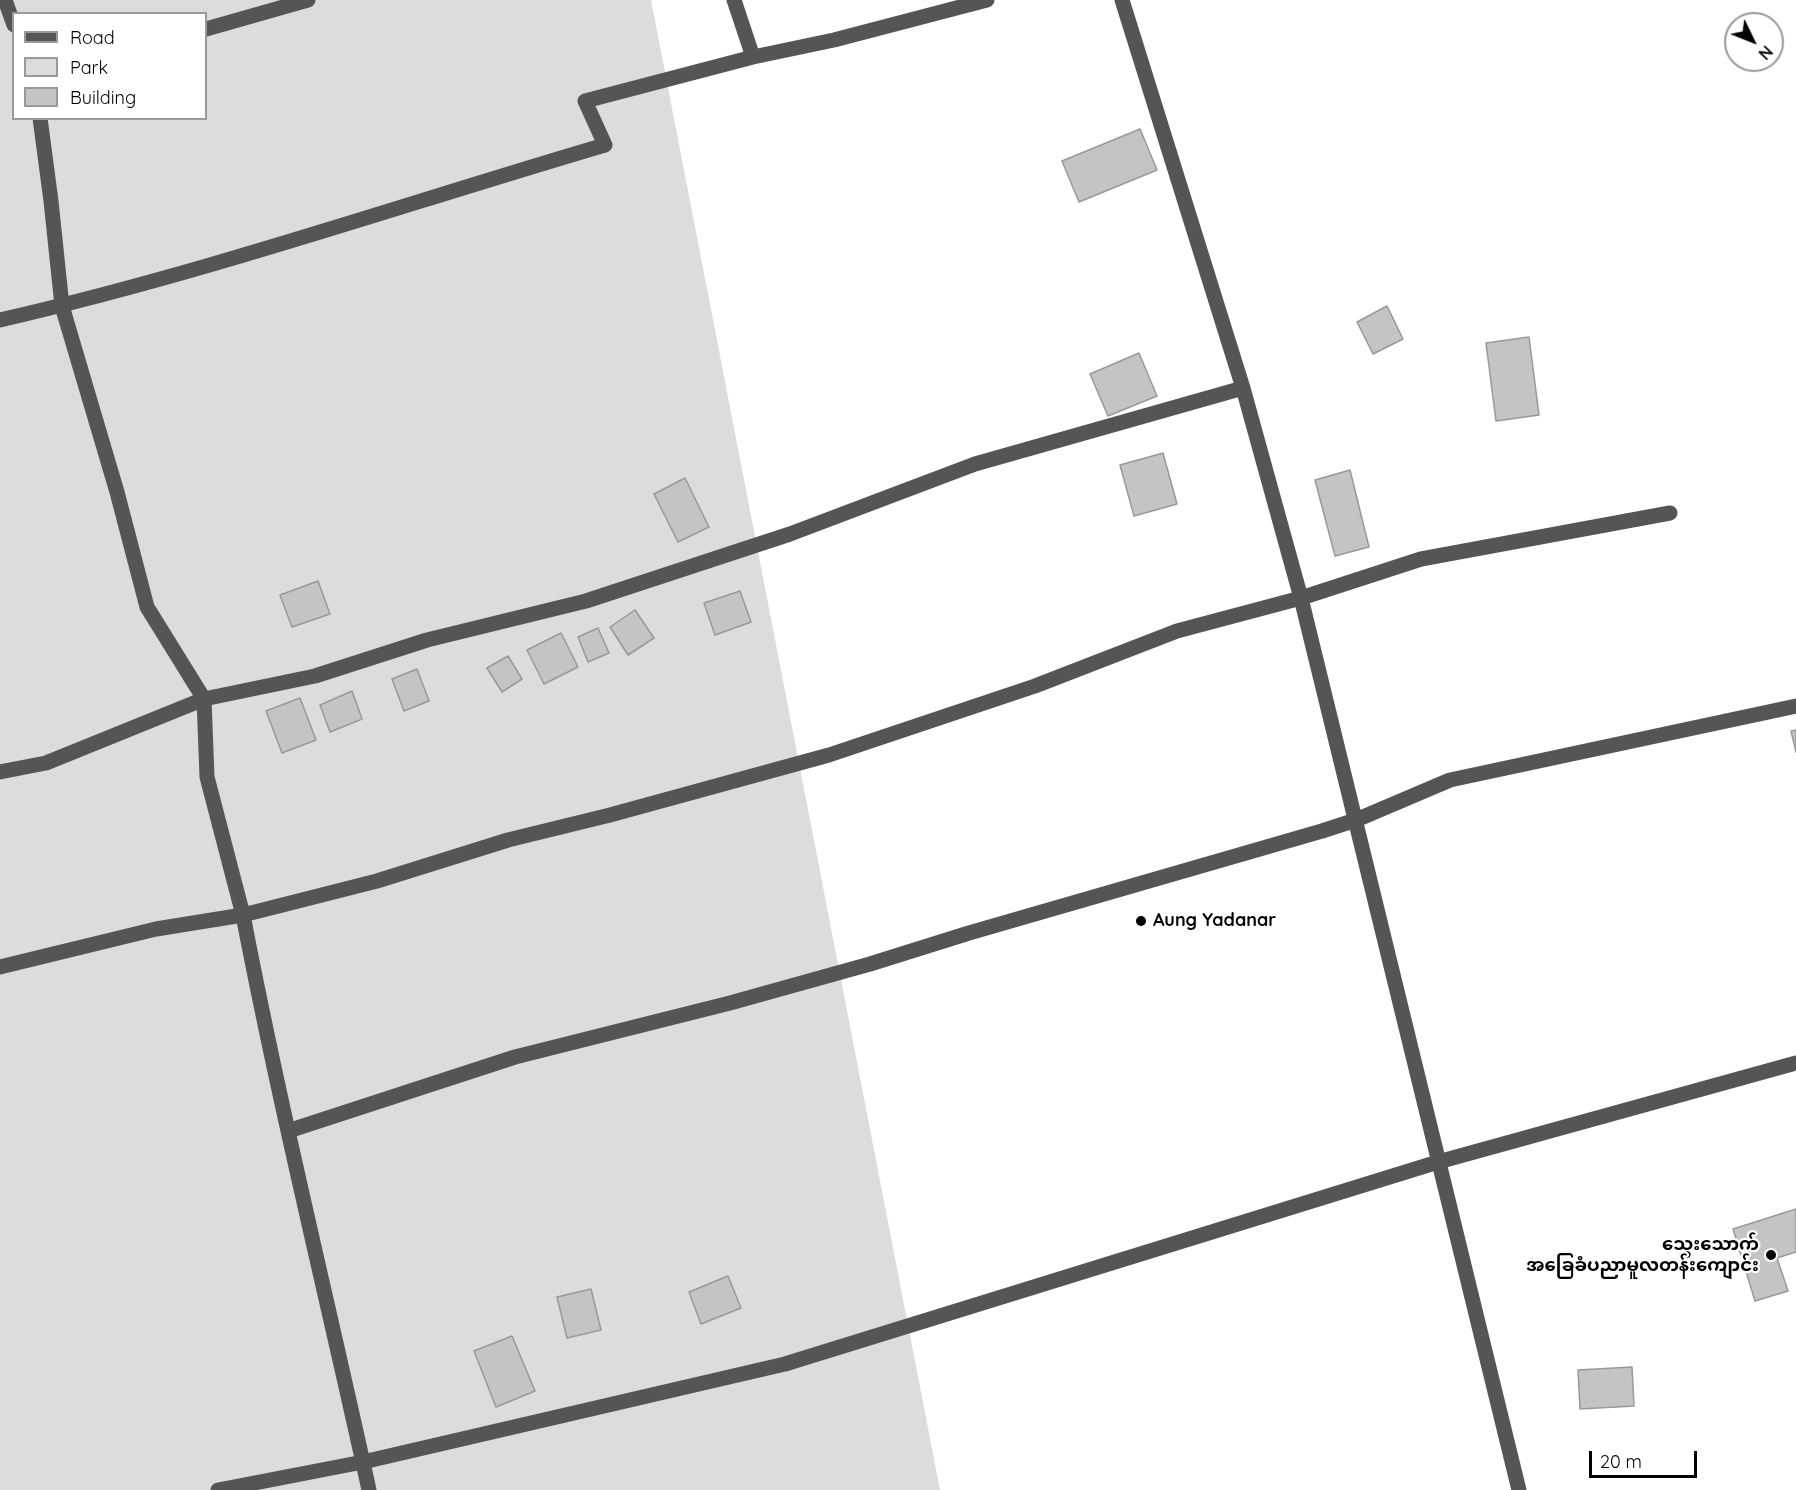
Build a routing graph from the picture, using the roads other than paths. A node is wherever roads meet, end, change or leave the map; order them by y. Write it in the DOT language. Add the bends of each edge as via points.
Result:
graph roads {
  1 [pos="4,0"];
  2 [pos="308,0"];
  3 [pos="734,0"];
  4 [pos="987,0"];
  5 [pos="1122,0"];
  6 [pos="12,20"];
  7 [pos="207,29"];
  8 [pos="753,57"];
  9 [pos="40,120"];
  10 [pos="62,306"];
  11 [pos="0,321"];
  12 [pos="1243,388"];
  13 [pos="1670,513"];
  14 [pos="1301,598"];
  15 [pos="204,699"];
  16 [pos="1796,706"];
  17 [pos="0,772"];
  18 [pos="1356,820"];
  19 [pos="243,915"];
  20 [pos="0,967"];
  21 [pos="1796,1063"];
  22 [pos="288,1131"];
  23 [pos="1438,1162"];
  24 [pos="363,1462"];
  25 [pos="218,1490"];
  26 [pos="369,1490"];
  27 [pos="1519,1490"];
  1 -- 6 [label="street"];
  2 -- 7 [label="street"];
  3 -- 8 [label="street"];
  4 -- 8 [label="street"];
  5 -- 12 [label="street"];
  8 -- 10 [label="street" via="585,101 605,145 332,230"];
  9 -- 10 [label="street"];
  10 -- 11 [label="street"];
  10 -- 15 [label="street" via="147,607"];
  12 -- 14 [label="street"];
  12 -- 15 [label="street" via="975,464 790,534 586,601 427,640 315,676"];
  13 -- 14 [label="street" via="1421,559"];
  14 -- 18 [label="street"];
  14 -- 19 [label="street" via="1177,631 1035,686 829,755"];
  15 -- 17 [label="street" via="46,763"];
  15 -- 19 [label="street" via="207,777"];
  16 -- 18 [label="street" via="1450,780"];
  18 -- 22 [label="street" via="870,964 515,1058"];
  18 -- 23 [label="street"];
  19 -- 20 [label="street" via="156,929"];
  19 -- 22 [label="street"];
  21 -- 23 [label="street"];
  22 -- 24 [label="street"];
  23 -- 24 [label="street" via="785,1364"];
  23 -- 27 [label="street"];
  24 -- 25 [label="street"];
  24 -- 26 [label="street"];
}
